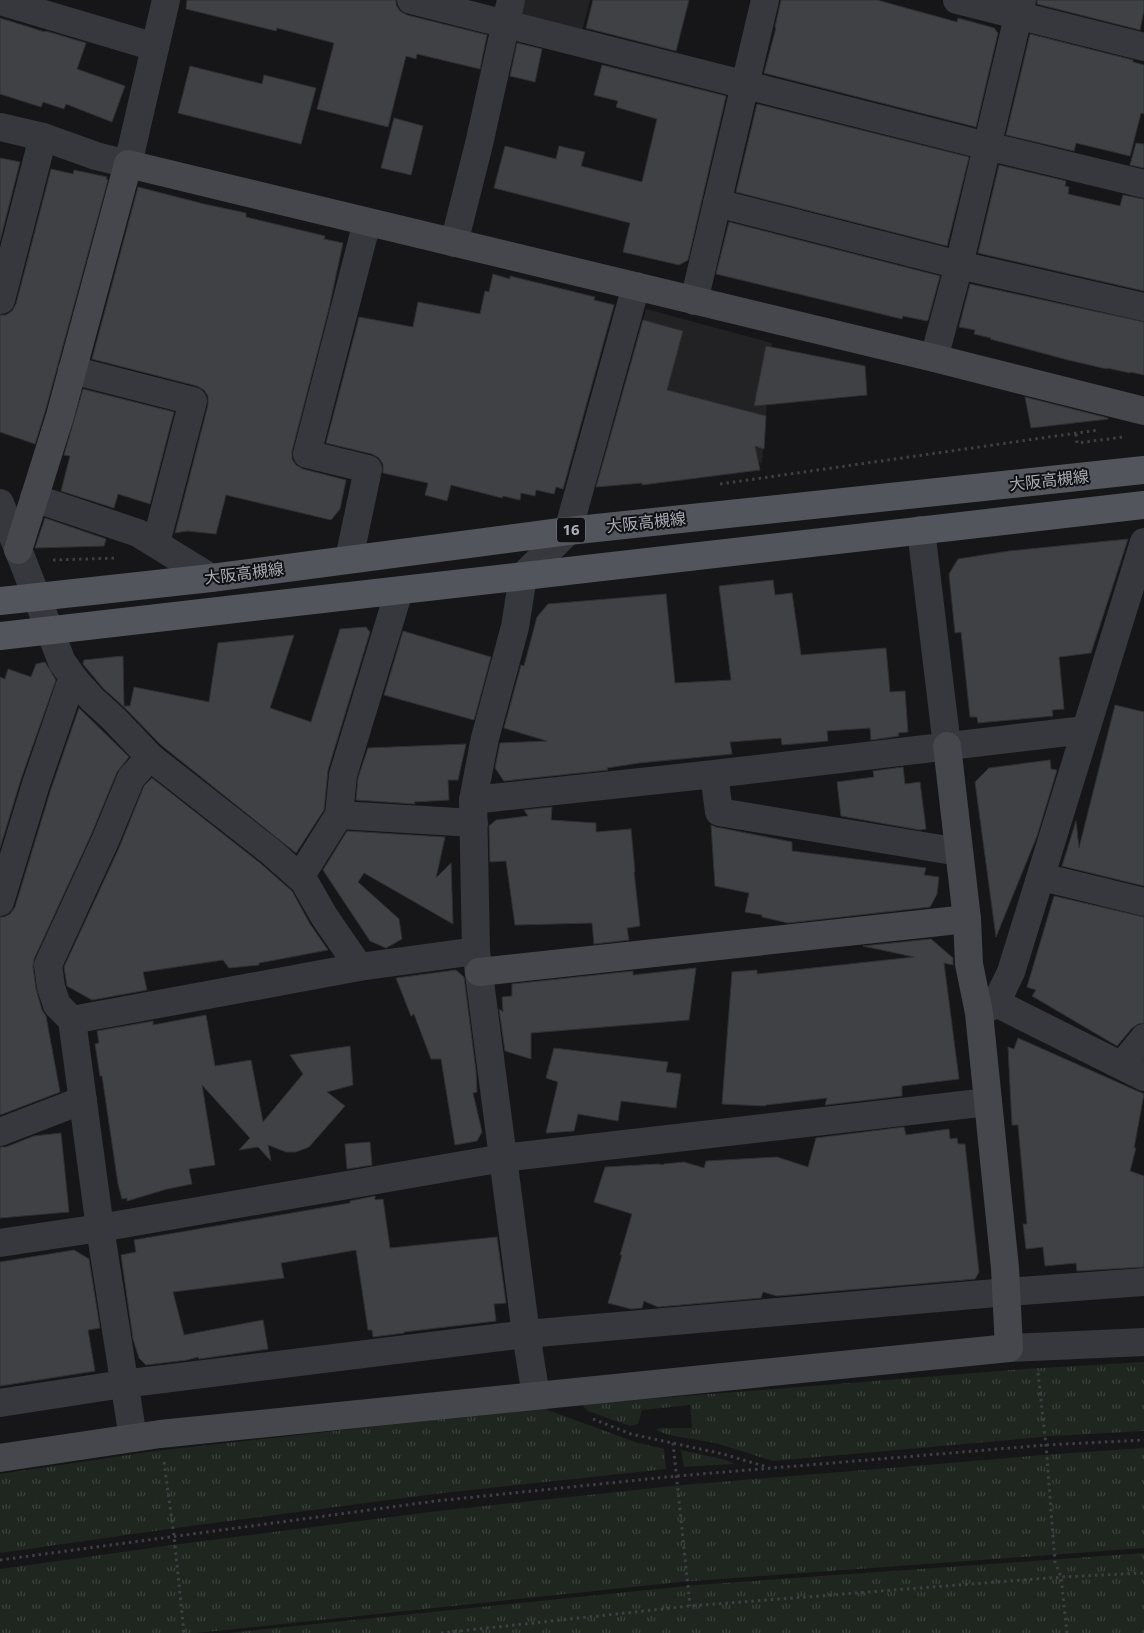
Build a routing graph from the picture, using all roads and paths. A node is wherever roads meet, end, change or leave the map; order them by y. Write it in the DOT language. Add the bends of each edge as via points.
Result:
graph roads {
  1 [pos="166,0"];
  2 [pos="412,0"];
  3 [pos="765,0"];
  4 [pos="957,0"];
  5 [pos="0,1"];
  6 [pos="1021,7"];
  7 [pos="508,12"];
  8 [pos="155,47"];
  9 [pos="1144,47"];
  10 [pos="745,84"];
  11 [pos="0,127"];
  12 [pos="43,138"];
  13 [pos="987,146"];
  14 [pos="128,164"];
  15 [pos="1144,184"];
  16 [pos="717,203"];
  17 [pos="367,222"];
  18 [pos="454,243"];
  19 [pos="959,266"];
  20 [pos="636,286"];
  21 [pos="1,300"];
  22 [pos="694,301"];
  23 [pos="1144,307"];
  24 [pos="934,358"];
  25 [pos="72,370"];
  26 [pos="1144,411"];
  27 [pos="1076,434"];
  28 [pos="1125,437"];
  29 [pos="1144,470"];
  30 [pos="34,498"];
  31 [pos="1144,505"];
  32 [pos="1,508"];
  33 [pos="921,530"];
  34 [pos="568,531"];
  35 [pos="1144,542"];
  36 [pos="156,543"];
  37 [pos="18,550"];
  38 [pos="349,559"];
  39 [pos="523,576"];
  40 [pos="211,578"];
  41 [pos="399,591"];
  42 [pos="37,597"];
  43 [pos="0,601"];
  44 [pos="51,630"];
  45 [pos="0,636"];
  46 [pos="75,680"];
  47 [pos="1085,730"];
  48 [pos="947,746"];
  49 [pos="150,757"];
  50 [pos="714,774"];
  51 [pos="474,812"];
  52 [pos="339,815"];
  53 [pos="959,852"];
  54 [pos="300,877"];
  55 [pos="1042,877"];
  56 [pos="0,902"];
  57 [pos="1144,902"];
  58 [pos="967,919"];
  59 [pos="477,962"];
  60 [pos="359,967"];
  61 [pos="987,1008"];
  62 [pos="72,1020"];
  63 [pos="1144,1038"];
  64 [pos="1133,1071"];
  65 [pos="82,1100"];
  66 [pos="988,1102"];
  67 [pos="0,1132"];
  68 [pos="503,1158"];
  69 [pos="100,1228"];
  70 [pos="0,1243"];
  71 [pos="1144,1282"];
  72 [pos="1007,1292"];
  73 [pos="526,1334"];
  74 [pos="1144,1342"];
  75 [pos="1009,1348"];
  76 [pos="1037,1369"];
  77 [pos="123,1384"];
  78 [pos="536,1396"];
  79 [pos="0,1403"];
  80 [pos="587,1417"];
  81 [pos="160,1434"];
  82 [pos="133,1438"];
  83 [pos="1144,1440"];
  84 [pos="673,1443"];
  85 [pos="1046,1445"];
  86 [pos="0,1458"];
  87 [pos="770,1468"];
  88 [pos="676,1476"];
  89 [pos="174,1536"];
  90 [pos="0,1560"];
  91 [pos="1144,1573"];
  92 [pos="1061,1578"];
  93 [pos="690,1606"];
  94 [pos="184,1633"];
  95 [pos="441,1633"];
  96 [pos="1067,1633"];
  1 -- 8 [label="street"];
  2 -- 7 [label="street"];
  3 -- 10 [label="street"];
  4 -- 6 [label="street"];
  5 -- 8 [label="street"];
  6 -- 9 [label="street"];
  6 -- 13 [label="street"];
  7 -- 10 [label="street"];
  7 -- 18 [label="street"];
  8 -- 14 [label="street"];
  10 -- 13 [label="street"];
  10 -- 16 [label="street"];
  11 -- 12 [label="street"];
  12 -- 14 [label="street"];
  12 -- 21 [label="street"];
  13 -- 15 [label="street"];
  13 -- 19 [label="street"];
  14 -- 17 [label="street"];
  14 -- 25 [label="street"];
  16 -- 19 [label="street"];
  16 -- 22 [label="street"];
  17 -- 18 [label="street"];
  17 -- 38 [label="street" via="308,454 368,469"];
  18 -- 20 [label="street"];
  19 -- 23 [label="street"];
  19 -- 24 [label="street"];
  20 -- 22 [label="street"];
  20 -- 34 [label="street"];
  22 -- 24 [label="street"];
  24 -- 26 [label="street"];
  25 -- 30 [label="street"];
  25 -- 36 [label="street" via="193,401"];
  27 -- 28 [label="path" via="1077,443"];
  29 -- 34 [label="main road, 大阪高槻線 / 16"];
  30 -- 36 [label="street" via="138,533"];
  30 -- 37 [label="street"];
  31 -- 33 [label="main road"];
  32 -- 37 [label="street"];
  33 -- 39 [label="main road"];
  33 -- 48 [label="street"];
  34 -- 38 [label="main road, 大阪高槻線 / 16"];
  34 -- 39 [label="street"];
  35 -- 47 [label="street"];
  36 -- 40 [label="street"];
  37 -- 42 [label="street"];
  38 -- 40 [label="main road, 大阪高槻線 / 16"];
  39 -- 41 [label="main road"];
  39 -- 51 [label="street" via="515,627 485,738"];
  40 -- 42 [label="main road, 大阪高槻線 / 16"];
  41 -- 44 [label="main road"];
  41 -- 52 [label="street" via="343,775"];
  42 -- 43 [label="main road, 大阪高槻線 / 16"];
  42 -- 44 [label="street"];
  44 -- 45 [label="main road"];
  44 -- 46 [label="street" via="62,662"];
  46 -- 49 [label="street"];
  46 -- 56 [label="street" via="69,688 36,784"];
  47 -- 48 [label="street"];
  47 -- 55 [label="street"];
  48 -- 50 [label="street"];
  48 -- 53 [label="street"];
  49 -- 54 [label="street"];
  49 -- 62 [label="street" via="131,778 48,965 57,1005"];
  50 -- 51 [label="street"];
  50 -- 53 [label="street" via="718,812"];
  51 -- 52 [label="street"];
  51 -- 59 [label="street"];
  52 -- 54 [label="street"];
  53 -- 58 [label="street"];
  54 -- 60 [label="street"];
  55 -- 57 [label="street"];
  55 -- 61 [label="street" via="1011,972"];
  58 -- 59 [label="street"];
  58 -- 61 [label="street" via="970,964"];
  59 -- 60 [label="street"];
  59 -- 68 [label="street"];
  60 -- 62 [label="street"];
  61 -- 64 [label="street"];
  61 -- 66 [label="street"];
  62 -- 65 [label="street"];
  63 -- 64 [label="street"];
  65 -- 67 [label="street"];
  65 -- 69 [label="street"];
  66 -- 68 [label="street"];
  66 -- 72 [label="street"];
  68 -- 69 [label="street"];
  68 -- 73 [label="street"];
  69 -- 70 [label="street"];
  69 -- 77 [label="street"];
  71 -- 72 [label="street"];
  72 -- 73 [label="street"];
  72 -- 75 [label="street"];
  73 -- 77 [label="street"];
  73 -- 78 [label="street"];
  74 -- 75 [label="street"];
  75 -- 78 [label="street"];
  76 -- 85 [label="path"];
  77 -- 79 [label="street"];
  77 -- 82 [label="street"];
  78 -- 81 [label="street"];
  80 -- 84 [label="path" via="631,1434"];
  81 -- 82 [label="street"];
  81 -- 89 [label="path"];
  82 -- 86 [label="street"];
  83 -- 85 [label="path"];
  84 -- 87 [label="path"];
  84 -- 88 [label="path"];
  85 -- 87 [label="path"];
  85 -- 92 [label="path" via="1055,1562"];
  87 -- 88 [label="path"];
  88 -- 89 [label="path" via="436,1501"];
  88 -- 93 [label="path"];
  89 -- 90 [label="path"];
  89 -- 94 [label="path"];
  91 -- 92 [label="path"];
  92 -- 93 [label="path"];
  92 -- 96 [label="path"];
  93 -- 95 [label="path"];
}
